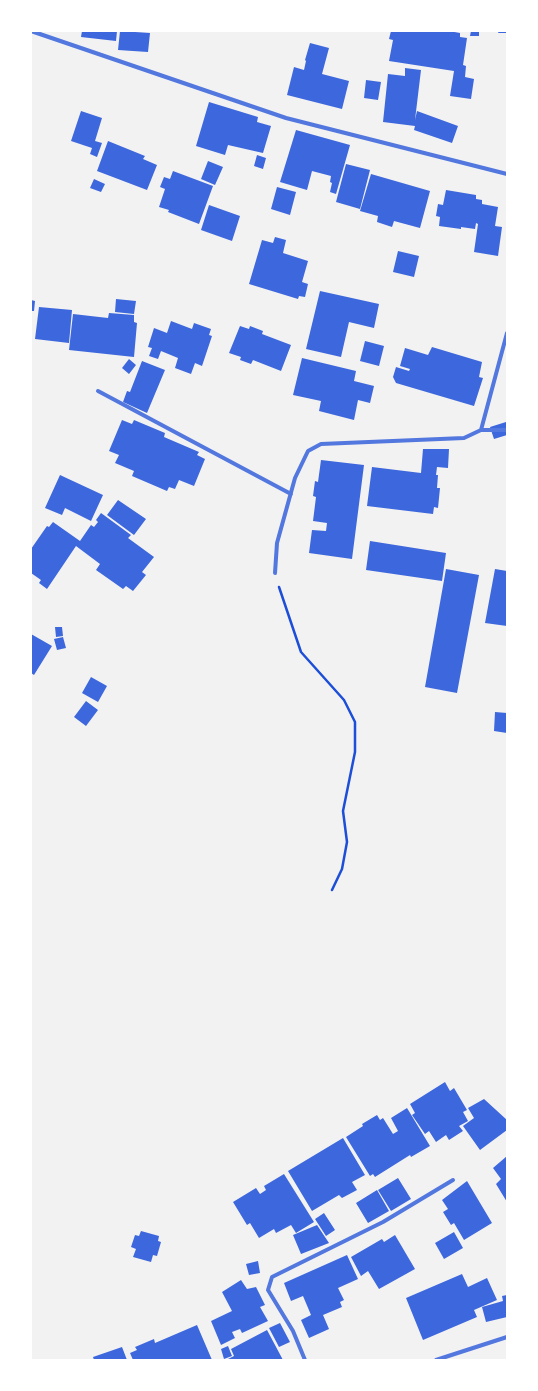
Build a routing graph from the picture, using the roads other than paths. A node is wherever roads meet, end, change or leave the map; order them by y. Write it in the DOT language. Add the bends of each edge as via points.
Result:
graph roads {
  1 [pos="31,31"];
  2 [pos="507,174"];
  3 [pos="507,333"];
  4 [pos="98,391"];
  5 [pos="481,430"];
  6 [pos="507,430"];
  7 [pos="290,494"];
  8 [pos="275,573"];
  9 [pos="453,1180"];
  10 [pos="507,1337"];
  11 [pos="305,1360"];
  12 [pos="436,1360"];
  1 -- 2 [label="street" via="286,118"];
  3 -- 5 [label="street"];
  4 -- 7 [label="street"];
  5 -- 6 [label="street"];
  5 -- 7 [label="street" via="464,438 321,444 308,451"];
  7 -- 8 [label="street" via="277,543"];
  9 -- 11 [label="street" via="383,1222 272,1277 268,1290 293,1331"];
  10 -- 12 [label="street"];
}
